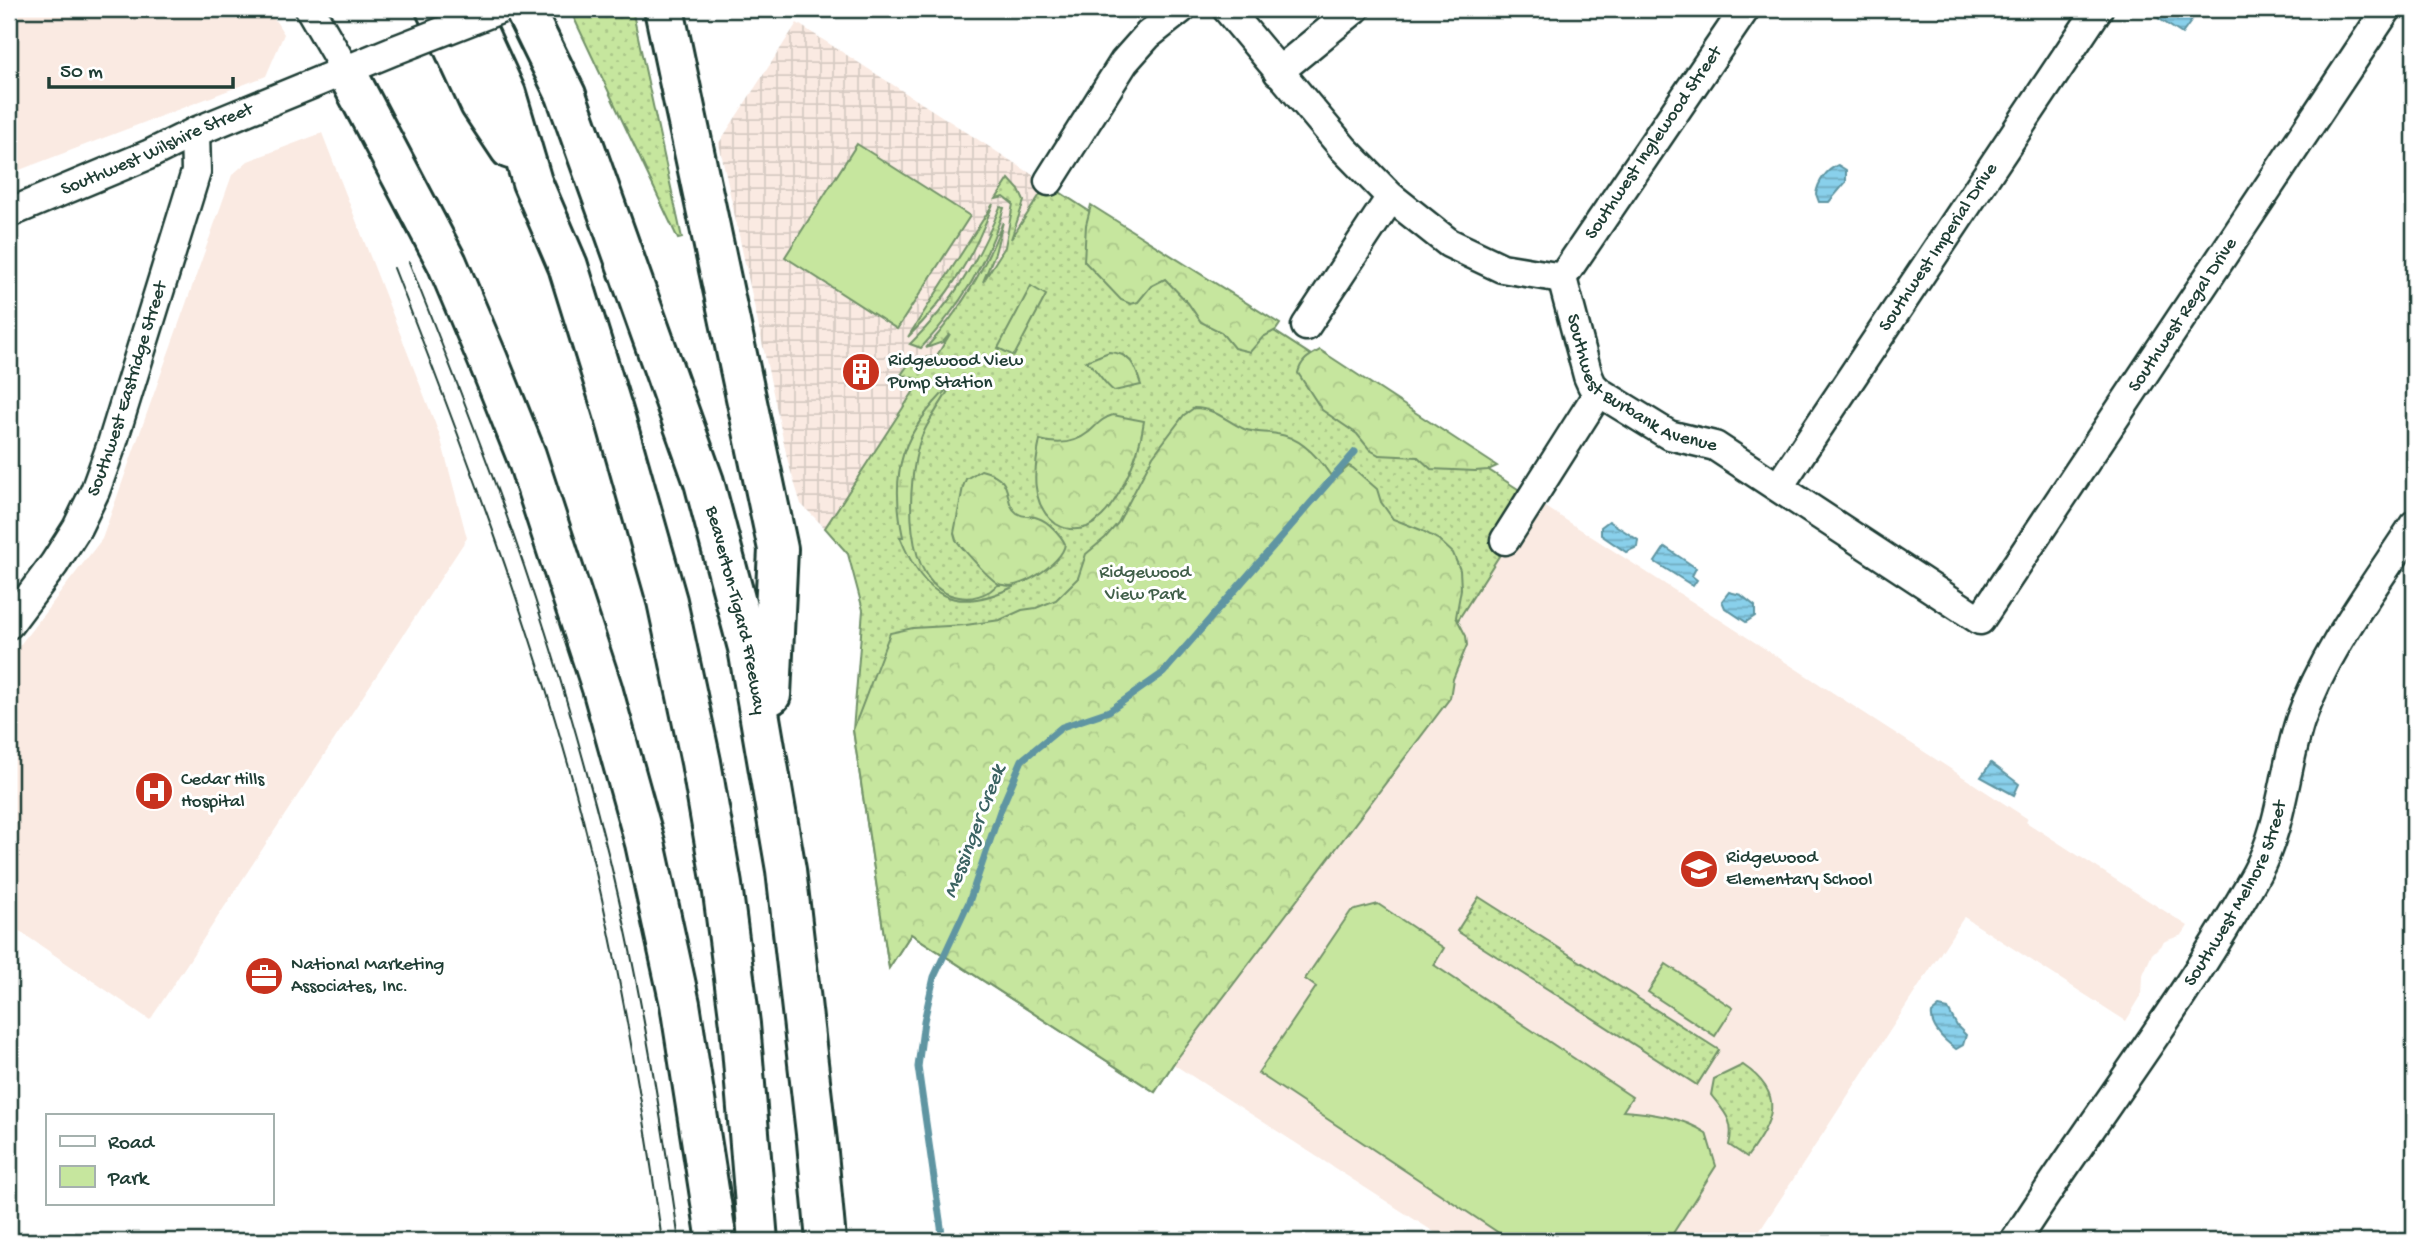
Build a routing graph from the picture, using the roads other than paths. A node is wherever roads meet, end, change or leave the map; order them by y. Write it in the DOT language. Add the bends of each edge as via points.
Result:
graph roads {
  1 [pos="310,9"];
  2 [pos="436,9"];
  3 [pos="467,9"];
  4 [pos="500,9"];
  5 [pos="524,9"];
  6 [pos="664,9"];
  7 [pos="1181,9"];
  8 [pos="1227,9"];
  9 [pos="1355,9"];
  10 [pos="1745,9"];
  11 [pos="2098,9"];
  12 [pos="2387,9"];
  13 [pos="346,71"];
  14 [pos="1278,72"];
  15 [pos="195,132"];
  16 [pos="1049,181"];
  17 [pos="532,182"];
  18 [pos="1391,197"];
  19 [pos="9,213"];
  20 [pos="1562,278"];
  21 [pos="1306,327"];
  22 [pos="1599,392"];
  23 [pos="1779,486"];
  24 [pos="2414,525"];
  25 [pos="1505,540"];
  26 [pos="1980,620"];
  27 [pos="9,624"];
  28 [pos="768,763"];
  29 [pos="718,1241"];
  30 [pos="758,1241"];
  31 [pos="826,1241"];
  32 [pos="2015,1241"];
  1 -- 13 [label="street"];
  2 -- 17 [label="highway" via="480,104"];
  3 -- 17 [label="highway" via="506,94"];
  4 -- 13 [label="street, Southwest Wilshire Street, bridge"];
  5 -- 28 [label="highway, Beaverton-Tigard Freeway" via="566,95 704,482 748,648"];
  6 -- 28 [label="highway" via="778,550"];
  7 -- 16 [label="street" via="1124,62"];
  8 -- 14 [label="street, Southwest Burbank Avenue"];
  9 -- 14 [label="street"];
  10 -- 20 [label="street, Southwest Inglewood Street"];
  11 -- 23 [label="street, Southwest Imperial Drive"];
  12 -- 26 [label="street, Southwest Regal Drive"];
  13 -- 15 [label="street, Southwest Wilshire Street"];
  13 -- 29 [label="highway" via="447,264 493,372 526,455 602,688 645,843 680,1004"];
  14 -- 18 [label="street, Southwest Burbank Avenue"];
  15 -- 19 [label="street, Southwest Wilshire Street"];
  15 -- 27 [label="street, Southwest Eastridge Street" via="196,172 95,491 54,564"];
  17 -- 30 [label="highway" via="568,266 673,628 722,885 740,1024"];
  18 -- 20 [label="street, Southwest Burbank Avenue" via="1449,243 1502,268"];
  18 -- 21 [label="street"];
  20 -- 22 [label="street, Southwest Burbank Avenue" via="1588,376"];
  22 -- 23 [label="street, Southwest Burbank Avenue" via="1669,435 1715,446"];
  22 -- 25 [label="street"];
  23 -- 26 [label="street, Southwest Burbank Avenue"];
  24 -- 32 [label="street, Southwest Melnore Street" via="2333,649 2301,721 2258,872"];
  28 -- 31 [label="highway, Beaverton-Tigard Freeway" via="786,870"];
}
